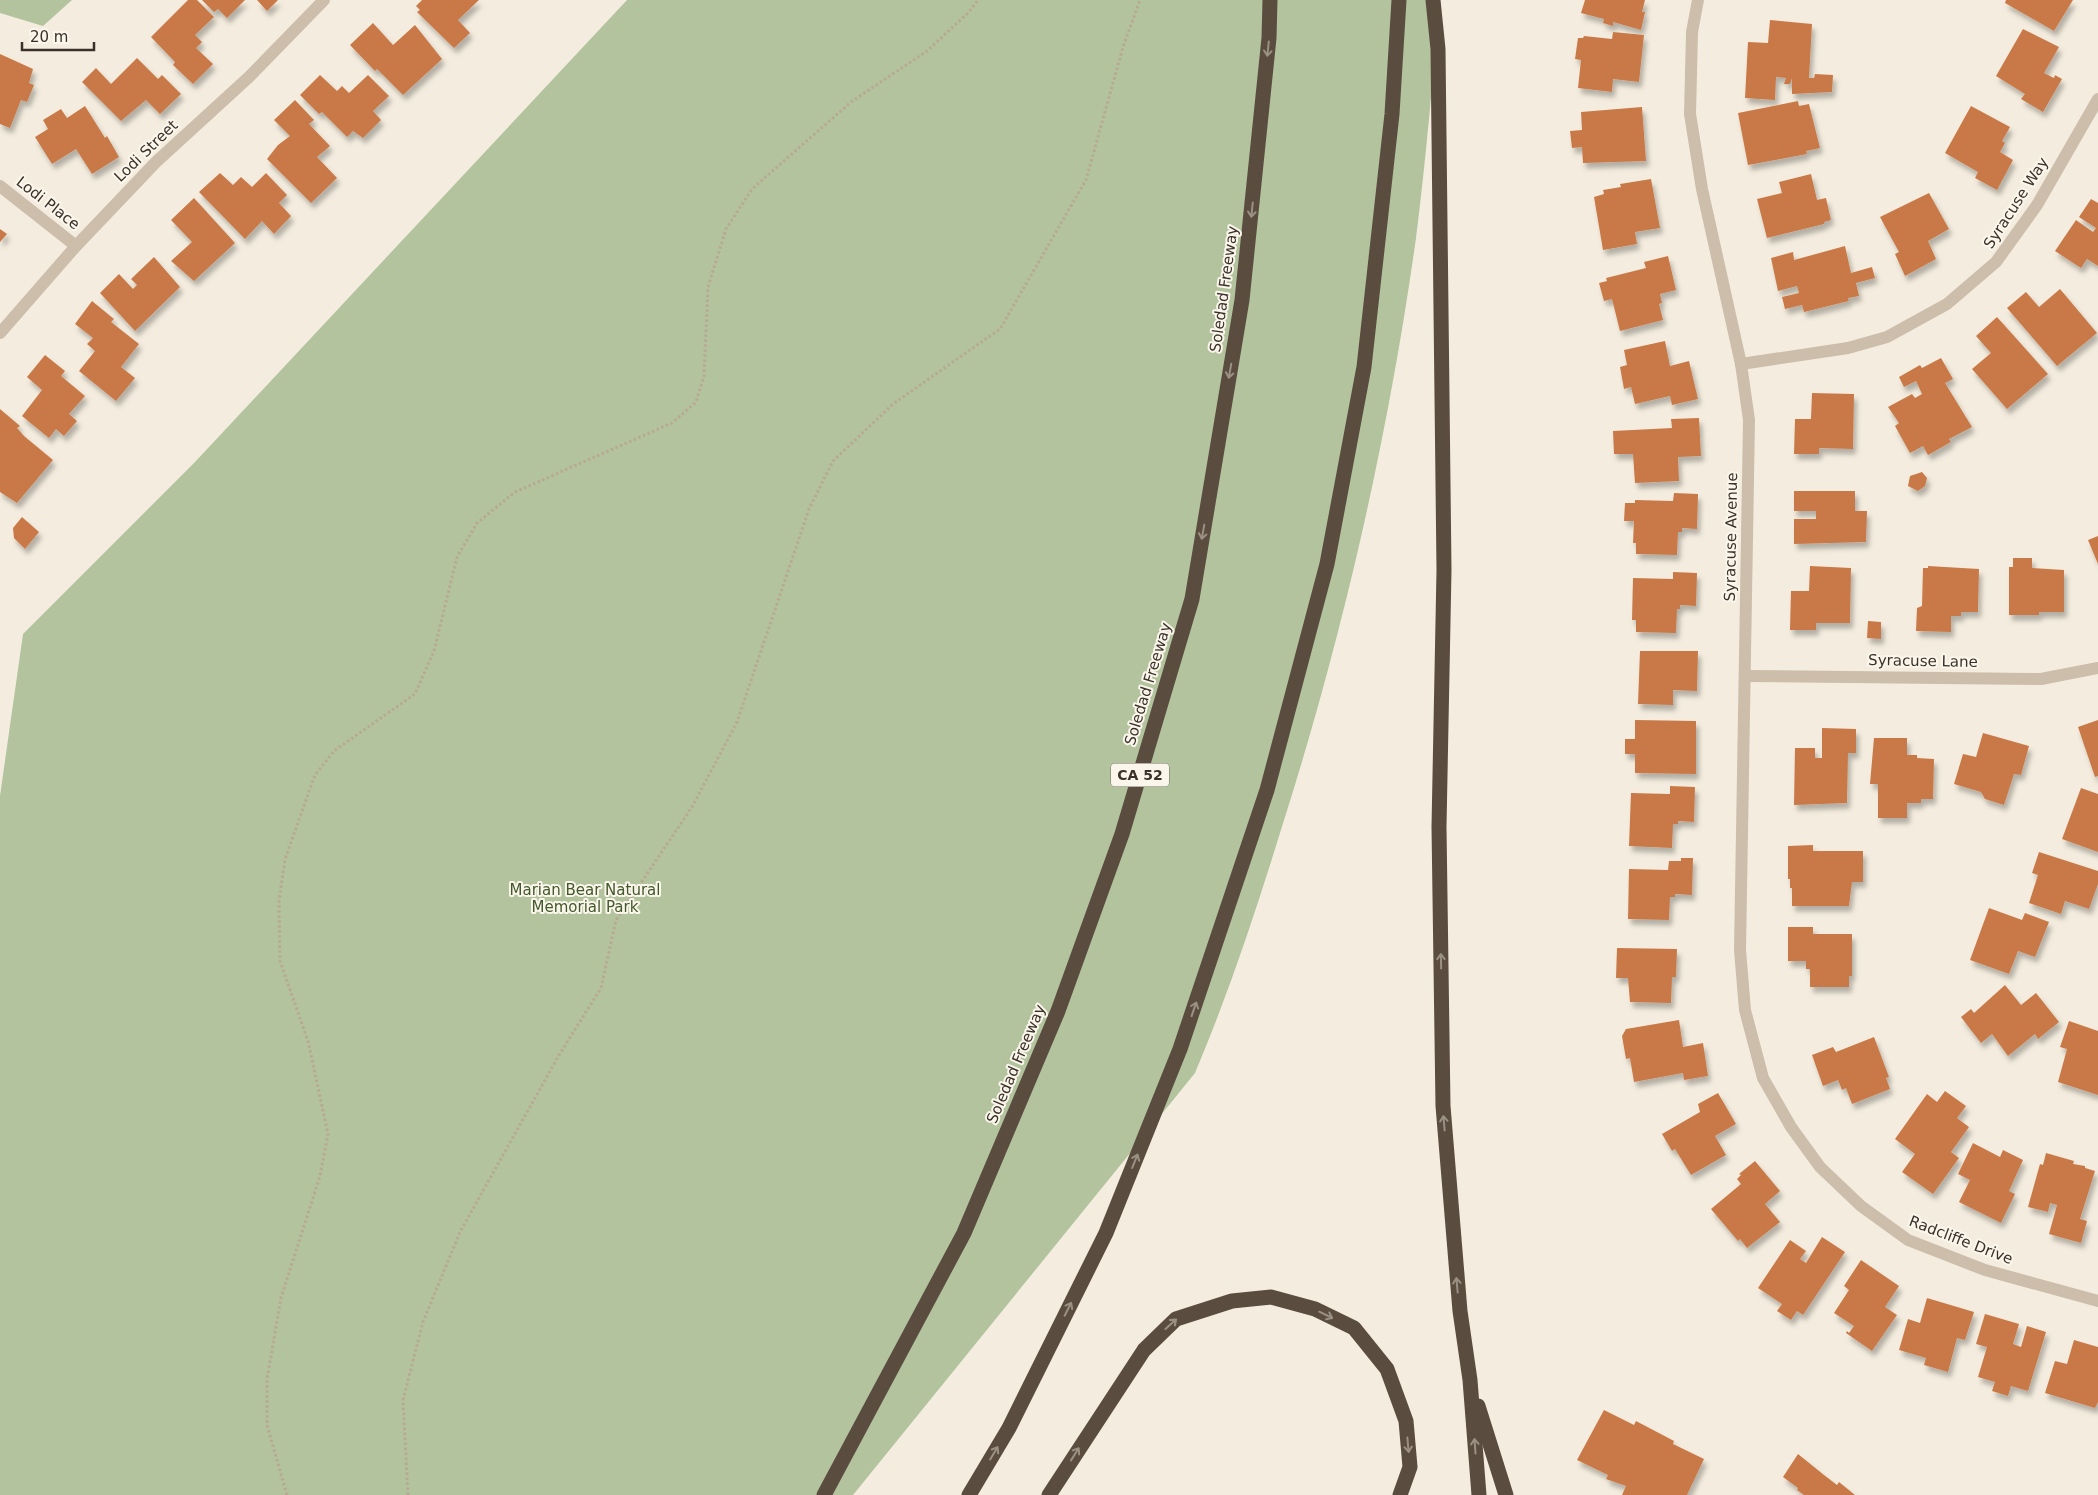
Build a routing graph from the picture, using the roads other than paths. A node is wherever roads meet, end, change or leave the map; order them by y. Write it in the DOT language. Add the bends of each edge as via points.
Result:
graph roads {
  1 [pos="324,0"];
  2 [pos="1270,0"];
  3 [pos="1400,0"];
  4 [pos="1433,0"];
  5 [pos="1698,0"];
  6 [pos="2098,99"];
  7 [pos="0,186"];
  8 [pos="76,246"];
  9 [pos="0,333"];
  10 [pos="1741,364"];
  11 [pos="2098,668"];
  12 [pos="1746,676"];
  13 [pos="1763,1078"];
  14 [pos="2098,1301"];
  15 [pos="1470,1380"];
  16 [pos="824,1495"];
  17 [pos="969,1495"];
  18 [pos="1049,1495"];
  19 [pos="1400,1495"];
  20 [pos="1479,1495"];
  21 [pos="1506,1495"];
  1 -- 8 [label="street, Lodi Street" via="249,77 156,162"];
  2 -- 16 [label="highway, Soledad Freeway / CA 52, one-way" via="1269,38 1242,300 1192,599 1122,834 1058,1011 964,1233"];
  17 -- 3 [label="highway, one-way" via="1009,1428 1106,1234 1180,1049 1268,790 1327,564 1364,367 1392,114"];
  15 -- 4 [label="highway, one-way" via="1460,1311 1443,1106 1439,827 1444,570 1438,49"];
  5 -- 10 [label="street, Syracuse Avenue" via="1692,32 1690,114 1702,189"];
  6 -- 10 [label="street, Syracuse Way" via="2037,205 1996,262 1948,304 1887,337 1848,348"];
  7 -- 8 [label="street, Lodi Place"];
  8 -- 9 [label="street, Lodi Street"];
  10 -- 12 [label="street, Syracuse Avenue" via="1748,420"];
  11 -- 12 [label="street, Syracuse Lane" via="2041,679"];
  12 -- 13 [label="street, Syracuse Avenue" via="1740,950 1745,1010"];
  13 -- 14 [label="street, Radcliffe Drive" via="1791,1127 1820,1167 1861,1206 1908,1240 1985,1270"];
  20 -- 15 [label="highway, one-way"];
  15 -- 21 [label="highway"];
  18 -- 19 [label="highway, one-way" via="1144,1350 1176,1319 1232,1301 1271,1297 1315,1309 1354,1328 1387,1369 1406,1421 1410,1467"];
}
